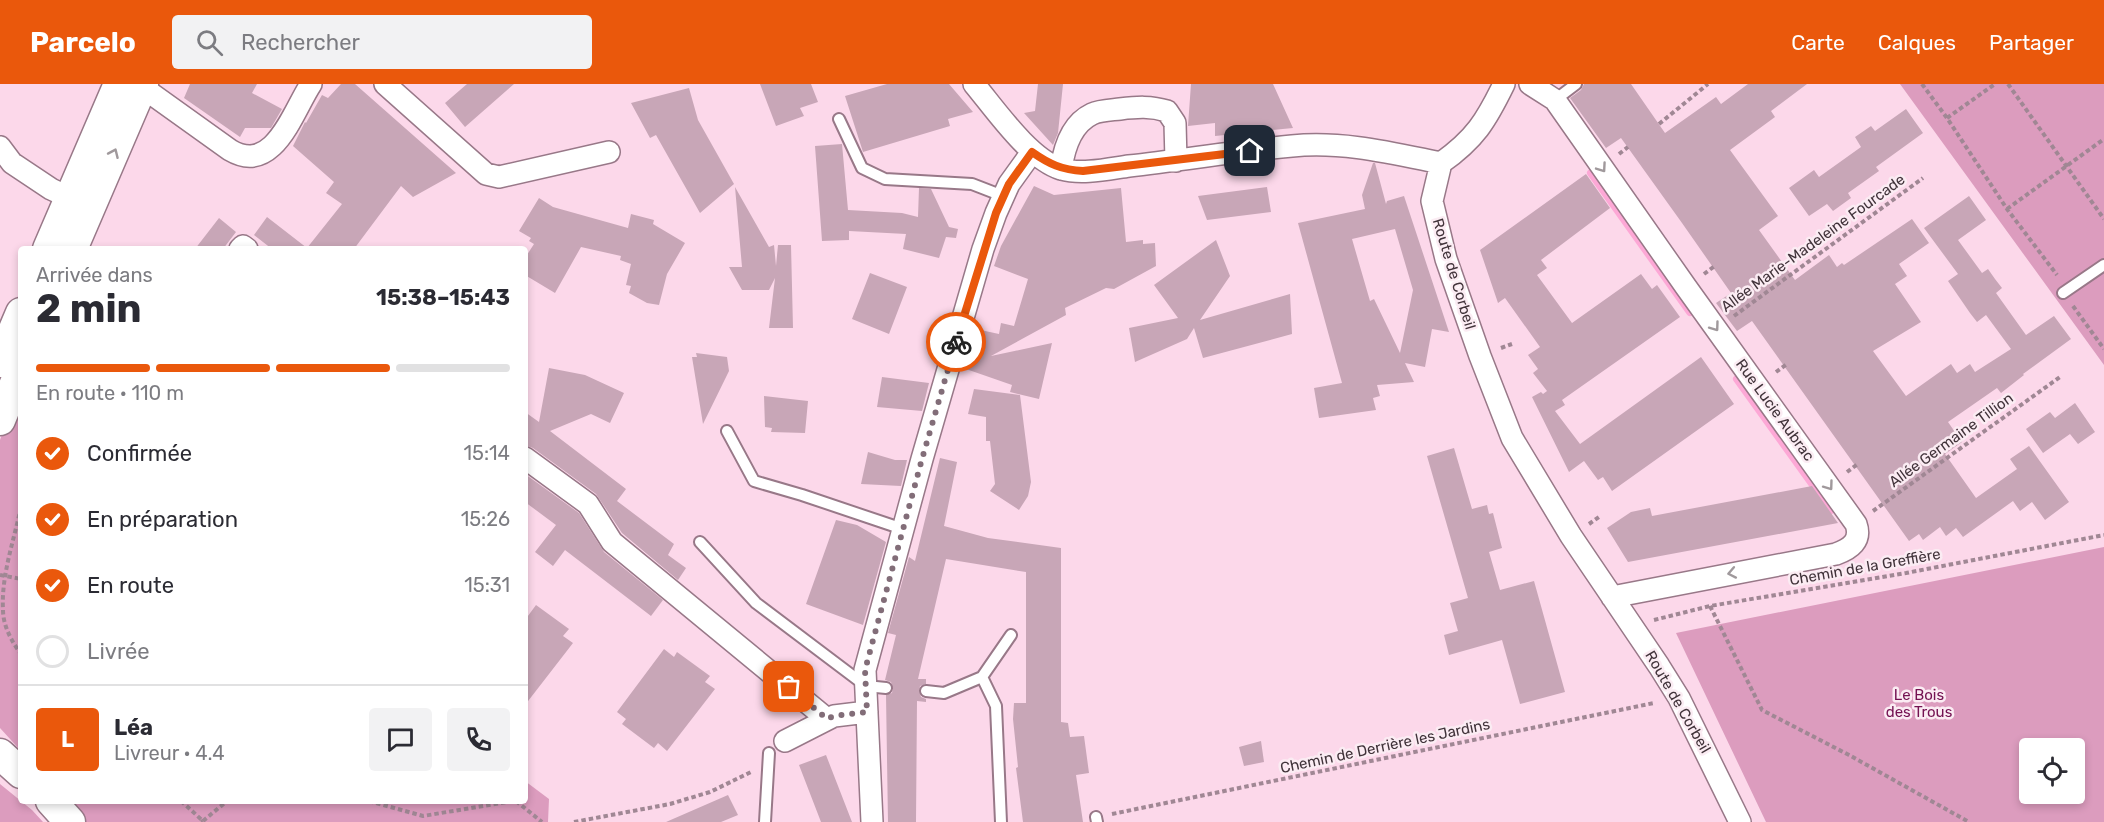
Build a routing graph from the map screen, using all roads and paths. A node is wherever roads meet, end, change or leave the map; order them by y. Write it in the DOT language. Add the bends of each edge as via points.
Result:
graph roads {
  1 [pos="311,84"];
  2 [pos="385,84"];
  3 [pos="974,84"];
  4 [pos="1504,84"];
  5 [pos="1530,84"];
  6 [pos="1576,84"];
  7 [pos="1708,84"];
  8 [pos="1922,84"];
  9 [pos="1995,84"];
  10 [pos="2008,84"];
  11 [pos="134,85"];
  12 [pos="1555,100"];
  13 [pos="1947,118"];
  14 [pos="839,119"];
  15 [pos="1659,124"];
  16 [pos="2104,139"];
  17 [pos="0,147"];
  18 [pos="609,152"];
  19 [pos="1032,152"];
  20 [pos="1176,161"];
  21 [pos="1440,163"];
  22 [pos="2066,165"];
  23 [pos="1061,169"];
  24 [pos="1923,178"];
  25 [pos="1004,196"];
  26 [pos="80,202"];
  27 [pos="2007,209"];
  28 [pos="2104,219"];
  29 [pos="50,246"];
  30 [pos="73,246"];
  31 [pos="2104,265"];
  32 [pos="2063,293"];
  33 [pos="18,320"];
  34 [pos="1716,328"];
  35 [pos="2104,349"];
  36 [pos="0,362"];
  37 [pos="18,376"];
  38 [pos="2060,377"];
  39 [pos="0,420"];
  40 [pos="727,431"];
  41 [pos="528,460"];
  42 [pos="18,521"];
  43 [pos="1856,524"];
  44 [pos="903,530"];
  45 [pos="2104,535"];
  46 [pos="700,542"];
  47 [pos="0,575"];
  48 [pos="6,577"];
  49 [pos="18,579"];
  50 [pos="1612,597"];
  51 [pos="1710,606"];
  52 [pos="1630,625"];
  53 [pos="1011,635"];
  54 [pos="18,649"];
  55 [pos="982,677"];
  56 [pos="876,687"];
  57 [pos="926,691"];
  58 [pos="1679,698"];
  59 [pos="867,712"];
  60 [pos="827,719"];
  61 [pos="777,747"];
  62 [pos="0,754"];
  63 [pos="18,770"];
  64 [pos="752,772"];
  65 [pos="54,804"];
  66 [pos="184,804"];
  67 [pos="223,804"];
  68 [pos="380,804"];
  69 [pos="497,804"];
  70 [pos="519,804"];
  71 [pos="1097,820"];
  72 [pos="202,821"];
  73 [pos="70,822"];
  74 [pos="542,822"];
  75 [pos="574,822"];
  76 [pos="765,822"];
  77 [pos="872,822"];
  78 [pos="1001,822"];
  79 [pos="1740,822"];
  80 [pos="1969,822"];
  1 -- 11 [label="street" via="279,141 266,151 249,155 230,150"];
  2 -- 18 [label="street" via="486,174 499,177"];
  3 -- 19 [label="street"];
  4 -- 21 [label="street" via="1479,129 1463,147"];
  5 -- 12 [label="street, Rue Lucie Aubrac"];
  6 -- 12 [label="lane"];
  7 -- 15 [label="path"];
  8 -- 13 [label="path"];
  9 -- 13 [label="path"];
  10 -- 22 [label="path"];
  11 -- 26 [label="main road"];
  12 -- 34 [label="street, Rue Lucie Aubrac, one-way"];
  13 -- 27 [label="path"];
  14 -- 25 [label="lane" via="862,168 885,179 972,184"];
  16 -- 22 [label="path"];
  17 -- 26 [label="street" via="12,163 51,189"];
  19 -- 23 [label="street"];
  19 -- 25 [label="street"];
  20 -- 21 [label="street" via="1327,144 1365,147"];
  20 -- 23 [label="street" via="1083,171"];
  20 -- 23 [label="street" via="1175,123 1167,111 1141,107 1092,114 1068,139"];
  21 -- 50 [label="street, Route de Corbeil" via="1432,201 1446,259 1512,438"];
  22 -- 27 [label="path"];
  22 -- 28 [label="path"];
  24 -- 34 [label="path, Allée Marie-Madeleine Fourcade"];
  25 -- 44 [label="street" via="983,249"];
  26 -- 29 [label="main road"];
  26 -- 30 [label="main road"];
  27 -- 32 [label="path" via="2056,273"];
  31 -- 32 [label="lane"];
  32 -- 35 [label="path"];
  33 -- 36 [label="main road"];
  34 -- 43 [label="street, Rue Lucie Aubrac, one-way"];
  37 -- 39 [label="main road"];
  38 -- 43 [label="path, Allée Germaine Tillion"];
  40 -- 44 [label="lane" via="754,481"];
  41 -- 60 [label="street" via="588,504 612,542"];
  42 -- 48 [label="path"];
  43 -- 50 [label="street, one-way" via="1856,541 1836,554"];
  44 -- 56 [label="street" via="865,670"];
  45 -- 51 [label="path, Chemin de la Greffière"];
  46 -- 56 [label="lane" via="756,603"];
  47 -- 48 [label="path"];
  48 -- 49 [label="path"];
  48 -- 54 [label="path" via="3,612"];
  50 -- 52 [label="street, Route de Corbeil"];
  51 -- 52 [label="path, Chemin de la Greffière"];
  51 -- 80 [label="path" via="1762,710"];
  52 -- 58 [label="street, Route de Corbeil"];
  53 -- 55 [label="lane"];
  55 -- 57 [label="lane" via="944,693"];
  55 -- 78 [label="lane" via="996,706"];
  56 -- 59 [label="street"];
  58 -- 71 [label="path, Chemin de Derrière les Jardins"];
  58 -- 79 [label="street, Route de Corbeil"];
  59 -- 60 [label="street"];
  59 -- 77 [label="street"];
  60 -- 61 [label="street"];
  61 -- 76 [label="lane"];
  62 -- 63 [label="main road"];
  64 -- 75 [label="path" via="710,792 670,804"];
  65 -- 73 [label="main road"];
  66 -- 72 [label="path"];
  67 -- 72 [label="path"];
  68 -- 69 [label="path" via="423,816"];
  70 -- 74 [label="path"];
}
